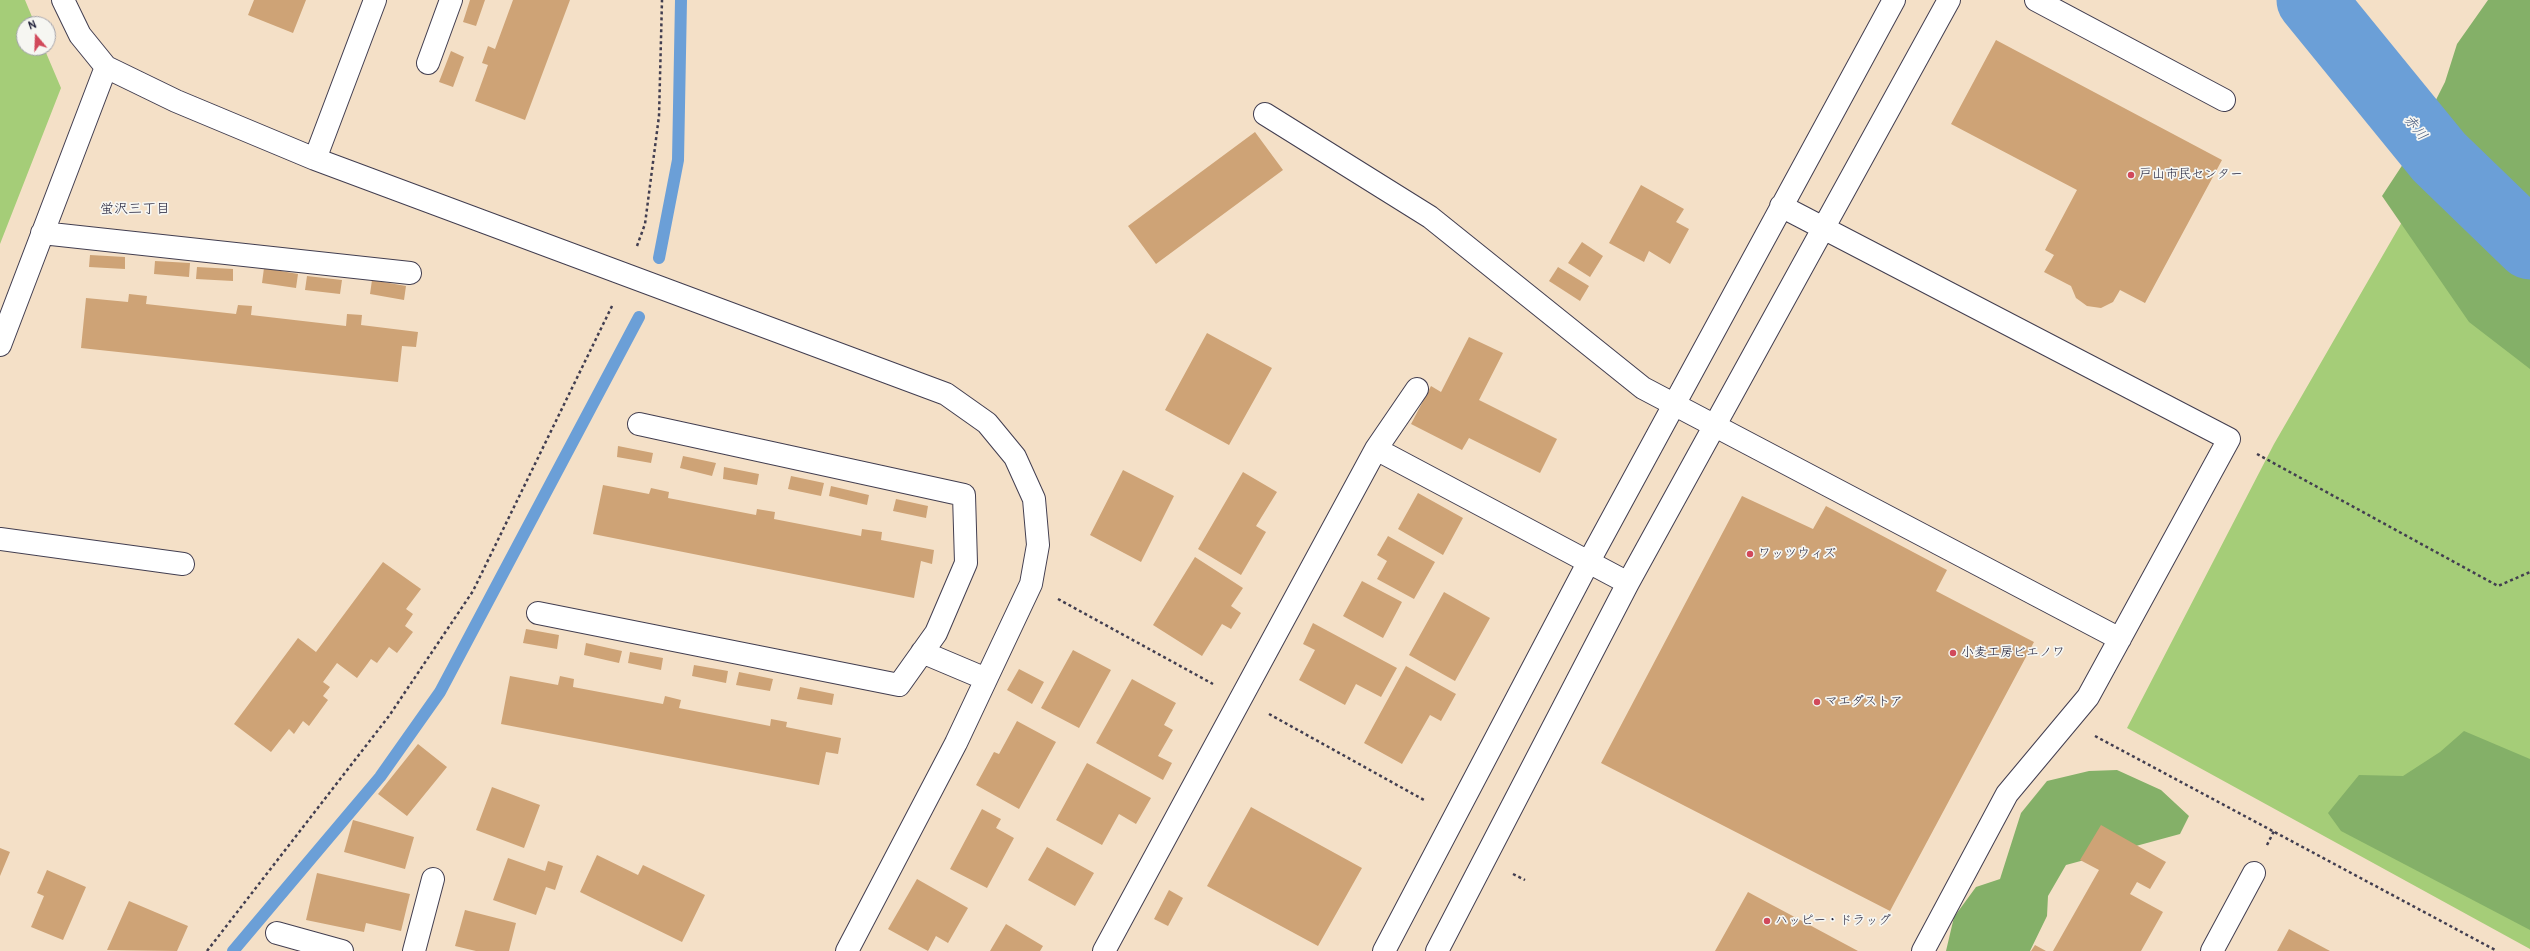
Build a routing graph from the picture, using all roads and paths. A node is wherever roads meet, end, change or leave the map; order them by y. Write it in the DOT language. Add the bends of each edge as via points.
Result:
graph roads {
  1 [pos="64,0"];
  2 [pos="375,0"];
  3 [pos="451,0"];
  4 [pos="662,0"];
  5 [pos="1894,0"];
  6 [pos="1949,0"];
  7 [pos="2036,0"];
  8 [pos="428,62"];
  9 [pos="106,67"];
  10 [pos="2224,100"];
  11 [pos="1265,114"];
  12 [pos="315,159"];
  13 [pos="1781,206"];
  14 [pos="1824,228"];
  15 [pos="42,233"];
  16 [pos="410,273"];
  17 [pos="627,275"];
  18 [pos="0,345"];
  19 [pos="1416,388"];
  20 [pos="1674,404"];
  21 [pos="639,424"];
  22 [pos="1715,426"];
  23 [pos="2230,439"];
  24 [pos="1376,449"];
  25 [pos="0,539"];
  26 [pos="1588,563"];
  27 [pos="183,564"];
  28 [pos="2530,572"];
  29 [pos="1628,583"];
  30 [pos="538,614"];
  31 [pos="2120,639"];
  32 [pos="922,652"];
  33 [pos="986,679"];
  34 [pos="2066,721"];
  35 [pos="2254,873"];
  36 [pos="433,879"];
  37 [pos="277,933"];
  38 [pos="207,951"];
  39 [pos="342,951"];
  40 [pos="414,951"];
  41 [pos="847,951"];
  42 [pos="1104,951"];
  43 [pos="1384,951"];
  44 [pos="1438,951"];
  45 [pos="1922,951"];
  46 [pos="2212,951"];
  47 [pos="2497,951"];
  1 -- 9 [label="street" via="80,35"];
  2 -- 12 [label="street"];
  3 -- 8 [label="street"];
  4 -- 17 [label="path" via="657,131 645,224"];
  5 -- 13 [label="street"];
  6 -- 14 [label="street"];
  7 -- 10 [label="street"];
  9 -- 12 [label="street" via="176,101"];
  9 -- 15 [label="street"];
  11 -- 20 [label="street" via="1430,217 1643,388"];
  12 -- 17 [label="street"];
  13 -- 14 [label="street"];
  13 -- 20 [label="street"];
  14 -- 22 [label="street"];
  14 -- 23 [label="street"];
  15 -- 16 [label="street"];
  15 -- 18 [label="street"];
  17 -- 33 [label="street" via="946,394 986,423 1015,457 1034,499 1038,545 1031,584"];
  17 -- 38 [label="path" via="473,591 389,716"];
  19 -- 24 [label="street"];
  20 -- 22 [label="street"];
  20 -- 26 [label="street"];
  21 -- 32 [label="street" via="964,495 966,563 936,633"];
  22 -- 29 [label="street"];
  22 -- 31 [label="street"];
  23 -- 28 [label="path" via="2498,586"];
  23 -- 31 [label="street"];
  24 -- 26 [label="street"];
  24 -- 42 [label="street"];
  25 -- 27 [label="street"];
  26 -- 29 [label="street"];
  26 -- 43 [label="street"];
  29 -- 44 [label="street"];
  30 -- 32 [label="street" via="899,685"];
  31 -- 34 [label="street" via="2088,697"];
  32 -- 33 [label="street"];
  33 -- 41 [label="street" via="956,743"];
  34 -- 45 [label="street" via="2007,794"];
  34 -- 47 [label="path"];
  35 -- 46 [label="street"];
  36 -- 40 [label="street"];
  37 -- 39 [label="street"];
}
